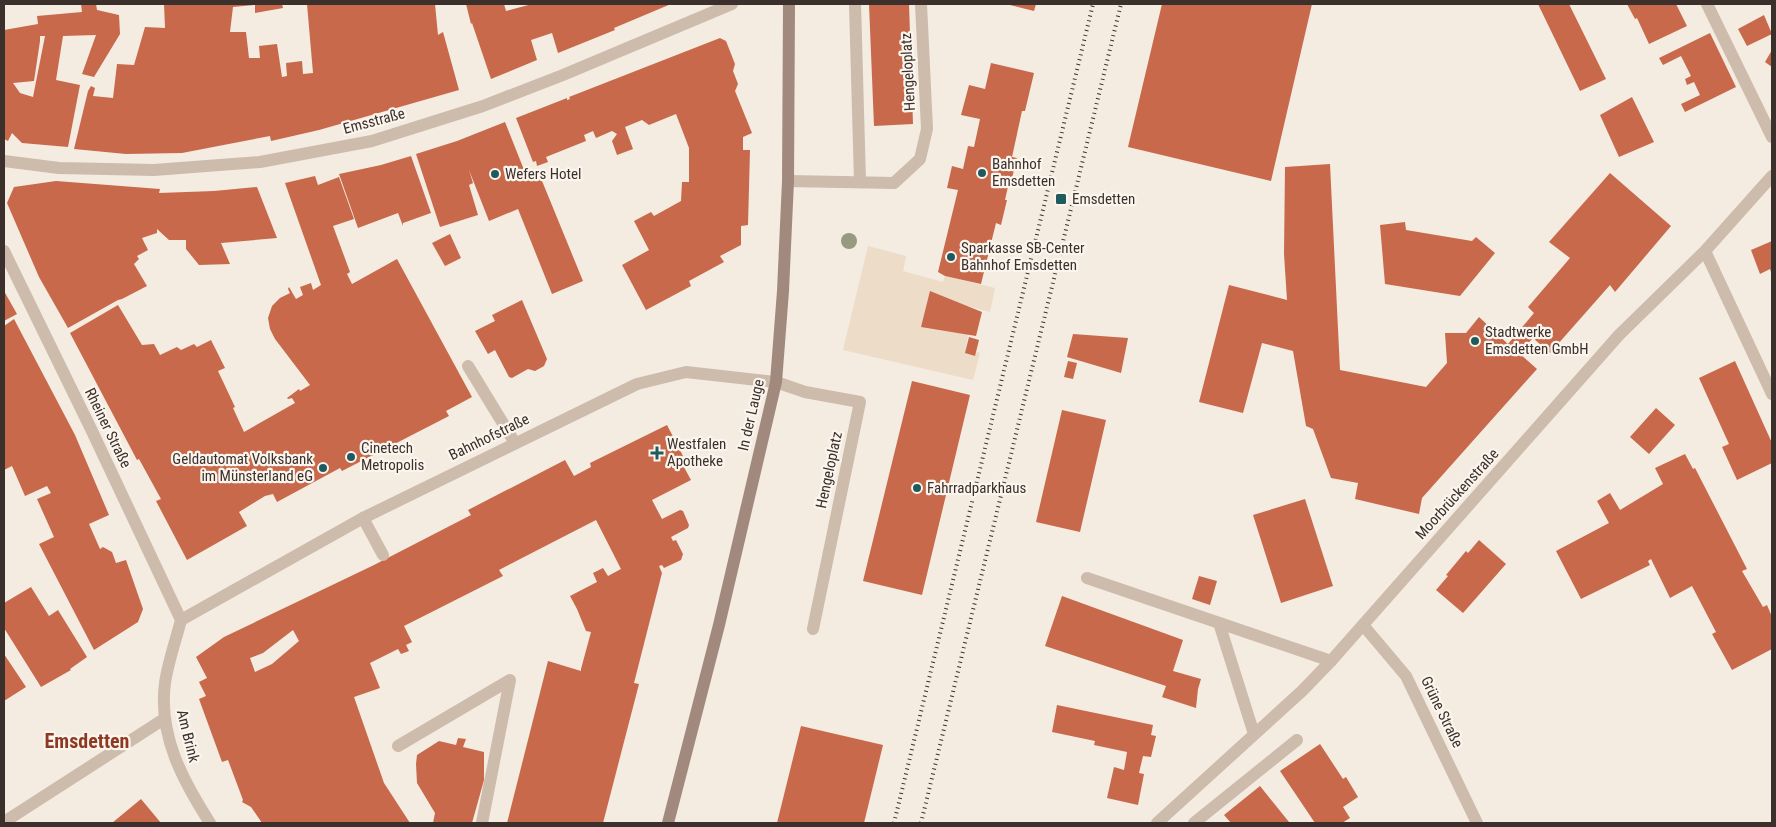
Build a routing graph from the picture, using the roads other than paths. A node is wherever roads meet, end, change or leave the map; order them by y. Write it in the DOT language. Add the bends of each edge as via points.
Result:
graph roads {
  1 [pos="732,4"];
  2 [pos="789,4"];
  3 [pos="855,4"];
  4 [pos="921,4"];
  5 [pos="1707,4"];
  6 [pos="1772,138"];
  7 [pos="4,161"];
  8 [pos="1772,176"];
  9 [pos="788,181"];
  10 [pos="860,182"];
  11 [pos="4,251"];
  12 [pos="1705,251"];
  13 [pos="468,366"];
  14 [pos="776,382"];
  15 [pos="1772,394"];
  16 [pos="515,443"];
  17 [pos="363,518"];
  18 [pos="384,555"];
  19 [pos="1087,578"];
  20 [pos="181,620"];
  21 [pos="1219,623"];
  22 [pos="1363,625"];
  23 [pos="813,629"];
  24 [pos="1331,661"];
  25 [pos="164,719"];
  26 [pos="1254,734"];
  27 [pos="1297,740"];
  28 [pos="398,746"];
  29 [pos="4,822"];
  30 [pos="210,823"];
  31 [pos="482,823"];
  32 [pos="668,823"];
  33 [pos="1157,823"];
  34 [pos="1194,823"];
  35 [pos="1477,823"];
  1 -- 7 [label="street, Emsstraße" via="492,103 372,141 260,162 154,170 60,168"];
  2 -- 9 [label="street, In der Lauge"];
  3 -- 10 [label="street"];
  4 -- 10 [label="street, Hengeloplatz" via="927,129 920,160 894,183"];
  5 -- 6 [label="street"];
  8 -- 12 [label="street, Moorbrückenstraße"];
  9 -- 10 [label="street, Hengeloplatz"];
  9 -- 14 [label="street, In der Lauge"];
  11 -- 20 [label="street, Rheiner Straße"];
  12 -- 15 [label="street"];
  12 -- 22 [label="street, Moorbrückenstraße" via="1619,335"];
  13 -- 16 [label="street"];
  14 -- 16 [label="street, Bahnhofstraße" via="686,372 637,384"];
  14 -- 23 [label="street, Hengeloplatz" via="806,392 860,402"];
  14 -- 32 [label="street, In der Lauge" via="719,626"];
  16 -- 17 [label="street, Bahnhofstraße"];
  17 -- 18 [label="street"];
  17 -- 20 [label="street, Bahnhofstraße"];
  19 -- 21 [label="street"];
  20 -- 25 [label="street, Am Brink" via="165,683"];
  21 -- 24 [label="street"];
  21 -- 26 [label="street"];
  22 -- 24 [label="street, Moorbrückenstraße"];
  22 -- 35 [label="street, Grüne Straße" via="1406,676"];
  24 -- 26 [label="street, Moorbrückenstraße"];
  25 -- 29 [label="street"];
  25 -- 30 [label="street, Am Brink" via="177,764 190,793"];
  26 -- 33 [label="street, Moorbrückenstraße"];
  27 -- 34 [label="street"];
  28 -- 31 [label="street" via="510,680"];
}
